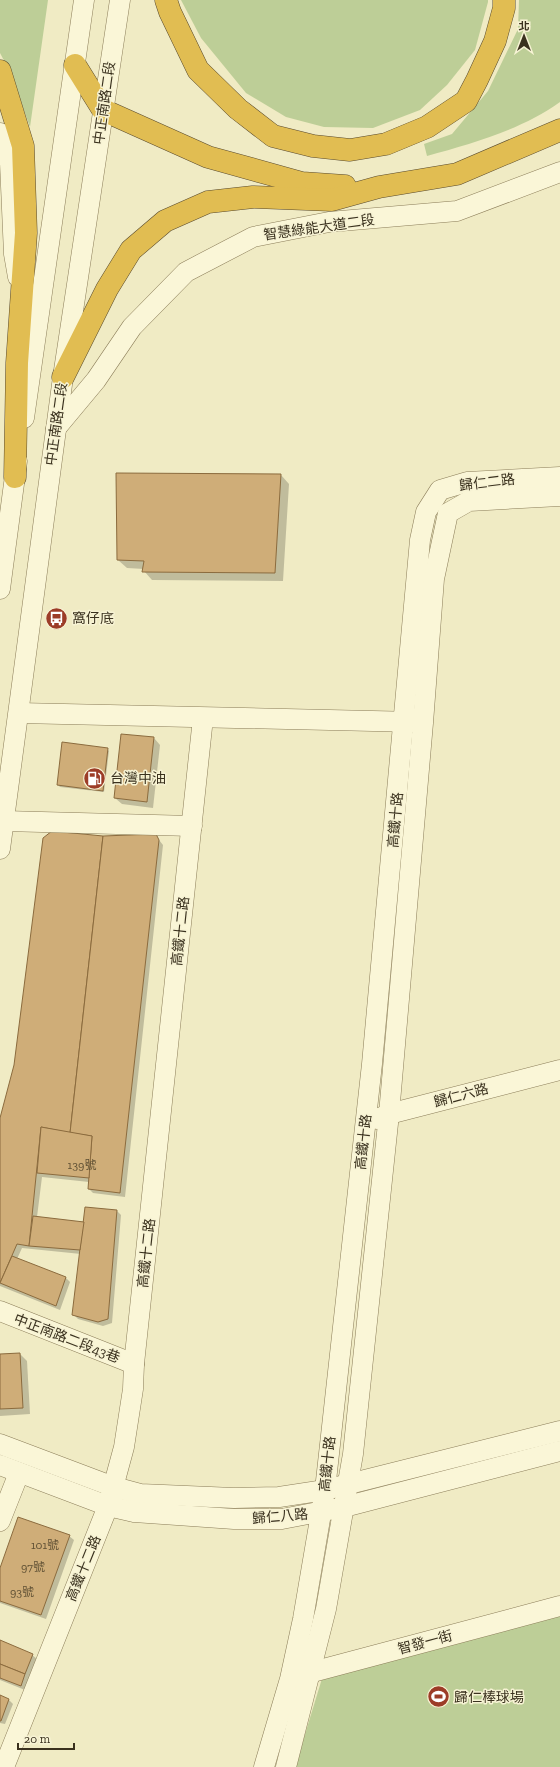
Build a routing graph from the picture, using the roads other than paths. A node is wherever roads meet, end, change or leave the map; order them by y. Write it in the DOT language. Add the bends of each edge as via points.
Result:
graph roads {
  1 [pos="84,0"];
  2 [pos="120,0"];
  3 [pos="166,0"];
  4 [pos="504,0"];
  5 [pos="75,65"];
  6 [pos="0,71"];
  7 [pos="103,110"];
  8 [pos="560,130"];
  9 [pos="0,133"];
  10 [pos="560,172"];
  11 [pos="379,187"];
  12 [pos="21,290"];
  13 [pos="63,377"];
  14 [pos="56,428"];
  15 [pos="15,477"];
  16 [pos="560,477"];
  17 [pos="560,496"];
  18 [pos="426,512"];
  19 [pos="442,538"];
  20 [pos="0,589"];
  21 [pos="18,713"];
  22 [pos="203,718"];
  23 [pos="414,722"];
  24 [pos="4,821"];
  25 [pos="192,826"];
  26 [pos="0,849"];
  27 [pos="560,1070"];
  28 [pos="389,1114"];
  29 [pos="365,1125"];
  30 [pos="0,1311"];
  31 [pos="134,1364"];
  32 [pos="560,1431"];
  33 [pos="0,1444"];
  34 [pos="560,1451"];
  35 [pos="0,1465"];
  36 [pos="19,1473"];
  37 [pos="348,1486"];
  38 [pos="114,1487"];
  39 [pos="325,1490"];
  40 [pos="108,1506"];
  41 [pos="344,1507"];
  42 [pos="321,1512"];
  43 [pos="0,1521"];
  44 [pos="560,1606"];
  45 [pos="312,1672"];
  46 [pos="290,1679"];
  47 [pos="4,1767"];
  48 [pos="264,1767"];
  49 [pos="286,1767"];
  1 -- 5 [label="street"];
  2 -- 7 [label="street, 中正南路二段"];
  3 -- 4 [label="highway" via="198,70 238,109 273,136 313,146 350,150 386,144 427,127 466,101 495,42"];
  5 -- 7 [label="highway"];
  5 -- 15 [label="street"];
  6 -- 12 [label="highway" via="23,146 26,233"];
  7 -- 11 [label="highway" via="208,157 302,183"];
  7 -- 13 [label="street, 中正南路二段"];
  8 -- 11 [label="highway" via="457,174"];
  9 -- 12 [label="street" via="10,163 14,254"];
  10 -- 14 [label="street, 智慧綠能大道二段" via="457,211 329,222 254,237 186,272 132,327 96,380"];
  11 -- 13 [label="highway" via="332,200 253,197 208,202 165,221 131,250 107,289"];
  12 -- 15 [label="highway" via="16,363"];
  13 -- 14 [label="street, 中正南路二段"];
  14 -- 21 [label="street, 中正南路二段"];
  15 -- 20 [label="street"];
  16 -- 18 [label="street, 歸仁二路" via="467,482 440,490"];
  17 -- 19 [label="street, 歸仁二路" via="469,501 448,513"];
  18 -- 23 [label="street, 高鐵十路" via="420,540"];
  19 -- 23 [label="street, 高鐵十路"];
  21 -- 22 [label="street"];
  21 -- 24 [label="street, 中正南路二段"];
  22 -- 23 [label="street"];
  22 -- 25 [label="street, 高鐵十二路"];
  23 -- 28 [label="street, 高鐵十路"];
  23 -- 29 [label="street, 高鐵十路"];
  24 -- 25 [label="street"];
  24 -- 26 [label="street, 中正南路二段"];
  25 -- 31 [label="street, 高鐵十二路"];
  27 -- 28 [label="street, 歸仁六路"];
  28 -- 29 [label="street, 歸仁六路"];
  28 -- 37 [label="street, 高鐵十路"];
  29 -- 39 [label="street, 高鐵十路"];
  30 -- 31 [label="street, 中正南路二段43巷"];
  31 -- 38 [label="street, 高鐵十二路" via="124,1447"];
  32 -- 37 [label="street, 歸仁八路"];
  33 -- 38 [label="street, 歸仁八路"];
  34 -- 41 [label="street, 歸仁八路"];
  35 -- 36 [label="street, 歸仁八路"];
  36 -- 40 [label="street, 歸仁八路"];
  36 -- 43 [label="street"];
  37 -- 39 [label="street, 歸仁八路"];
  37 -- 41 [label="street, 高鐵十路"];
  38 -- 39 [label="street, 歸仁八路" via="140,1494 234,1498 279,1497"];
  38 -- 40 [label="street, 高鐵十二路"];
  39 -- 42 [label="street, 高鐵十路"];
  40 -- 42 [label="street, 歸仁八路" via="155,1514 234,1519 282,1519"];
  40 -- 47 [label="street, 高鐵十二路"];
  41 -- 42 [label="street, 歸仁八路"];
  41 -- 45 [label="street, 高鐵十路"];
  42 -- 46 [label="street, 高鐵十路"];
  44 -- 45 [label="street, 智發一街"];
  45 -- 46 [label="street, 智發一街"];
  45 -- 49 [label="street, 高鐵十路"];
  46 -- 48 [label="street, 高鐵十路"];
}
